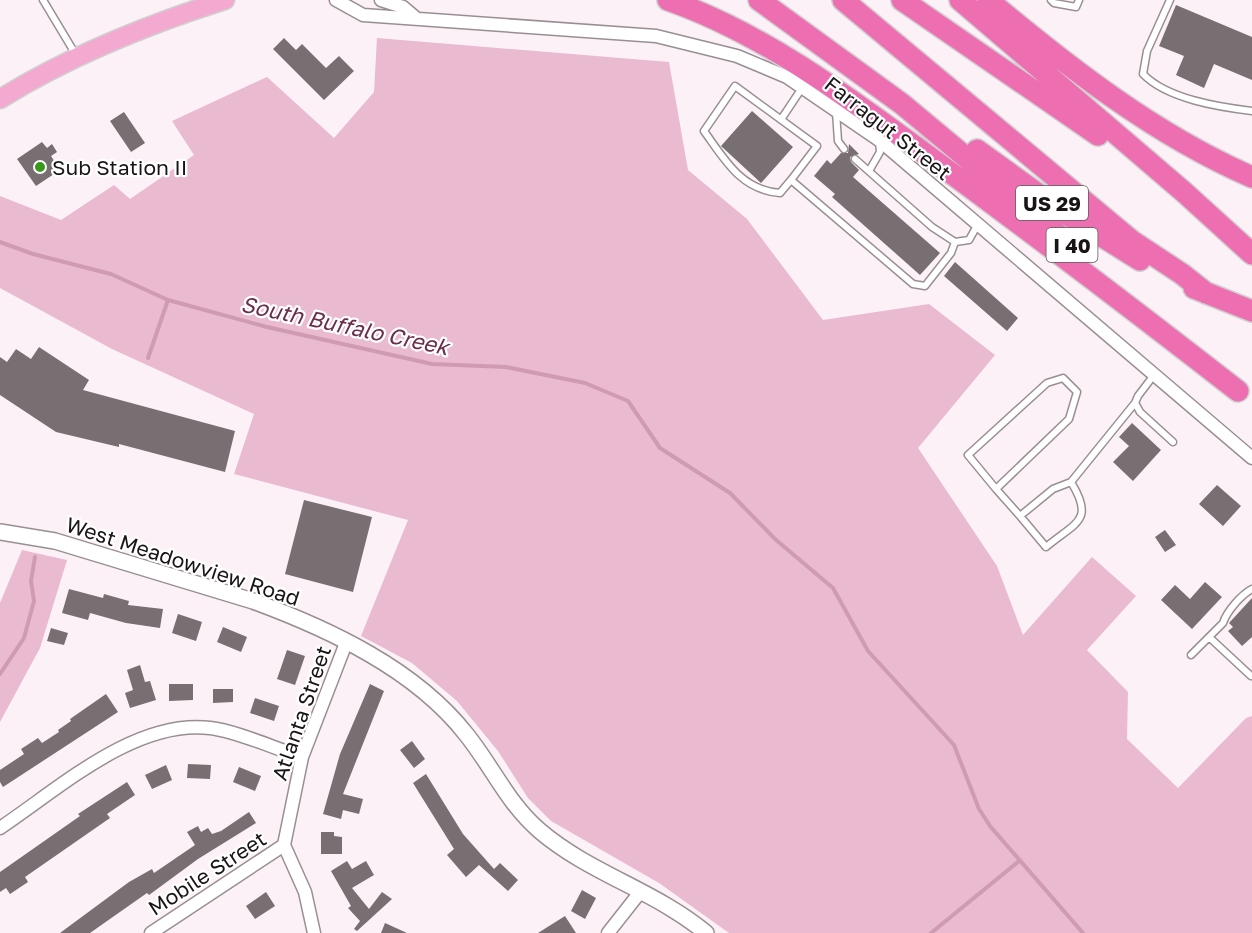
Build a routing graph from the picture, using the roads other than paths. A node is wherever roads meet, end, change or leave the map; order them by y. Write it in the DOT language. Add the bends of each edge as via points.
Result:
graph roads {
  1 [pos="43,0"];
  2 [pos="336,0"];
  3 [pos="381,0"];
  4 [pos="668,0"];
  5 [pos="759,0"];
  6 [pos="843,0"];
  7 [pos="902,0"];
  8 [pos="960,0"];
  9 [pos="988,0"];
  10 [pos="1005,0"];
  11 [pos="1052,0"];
  12 [pos="1079,0"];
  13 [pos="1170,0"];
  14 [pos="221,1"];
  15 [pos="416,18"];
  16 [pos="76,56"];
  17 [pos="1070,67"];
  18 [pos="802,87"];
  19 [pos="0,99"];
  20 [pos="902,104"];
  21 [pos="836,108"];
  22 [pos="1252,111"];
  23 [pos="782,117"];
  24 [pos="879,140"];
  25 [pos="844,149"];
  26 [pos="855,159"];
  27 [pos="869,171"];
  28 [pos="1252,177"];
  29 [pos="791,180"];
  30 [pos="1211,219"];
  31 [pos="978,224"];
  32 [pos="955,242"];
  33 [pos="1252,254"];
  34 [pos="1206,293"];
  35 [pos="1252,311"];
  36 [pos="1154,375"];
  37 [pos="1245,397"];
  38 [pos="1135,403"];
  39 [pos="1173,442"];
  40 [pos="1252,458"];
  41 [pos="1071,483"];
  42 [pos="996,489"];
  43 [pos="1020,516"];
  44 [pos="0,532"];
  45 [pos="1252,589"];
  46 [pos="1209,637"];
  47 [pos="345,643"];
  48 [pos="1191,655"];
  49 [pos="1251,676"];
  50 [pos="302,757"];
  51 [pos="0,828"];
  52 [pos="284,845"];
  53 [pos="641,891"];
  54 [pos="151,933"];
  55 [pos="315,933"];
  56 [pos="608,933"];
  57 [pos="706,933"];
  1 -- 16 [label="lane"];
  2 -- 15 [label="street, Farragut Street" via="363,15"];
  3 -- 15 [label="street, Farragut Street" via="403,7"];
  4 -- 37 [label="highway" via="733,27 854,100 1027,227"];
  5 -- 20 [label="highway, I 40"];
  6 -- 34 [label="highway" via="1132,241"];
  7 -- 30 [label="highway" via="1035,90"];
  8 -- 30 [label="highway"];
  9 -- 17 [label="highway"];
  10 -- 17 [label="highway"];
  11 -- 12 [label="lane" via="1076,8"];
  13 -- 22 [label="lane" via="1147,51 1143,74 1152,84 1200,102"];
  14 -- 16 [label="main road"];
  15 -- 18 [label="street, Farragut Street" via="656,36 737,56"];
  16 -- 19 [label="main road"];
  17 -- 28 [label="highway" via="1183,142"];
  18 -- 21 [label="street, Farragut Street"];
  18 -- 23 [label="lane"];
  20 -- 34 [label="highway, US 29" via="959,137 1113,244 1178,282"];
  20 -- 37 [label="highway, I 40" via="1106,273"];
  21 -- 24 [label="street, Farragut Street"];
  21 -- 25 [label="lane" via="838,141"];
  23 -- 29 [label="lane" via="817,146"];
  23 -- 29 [label="lane" via="735,86 704,131 735,175 763,192 780,193"];
  24 -- 27 [label="lane" via="880,152"];
  24 -- 31 [label="street, Farragut Street"];
  26 -- 27 [label="lane"];
  27 -- 32 [label="lane" via="932,227"];
  29 -- 32 [label="lane" via="914,284 925,286"];
  30 -- 33 [label="highway"];
  31 -- 32 [label="lane" via="969,240"];
  31 -- 36 [label="street, Farragut Street"];
  34 -- 35 [label="highway, US 29"];
  36 -- 38 [label="lane"];
  36 -- 40 [label="street, Farragut Street"];
  38 -- 39 [label="lane"];
  38 -- 41 [label="lane"];
  41 -- 43 [label="lane" via="1053,489"];
  41 -- 43 [label="lane" via="1084,511 1046,547"];
  42 -- 42 [label="lane" via="1069,419 1077,392 1063,378 1047,383 968,455"];
  42 -- 43 [label="lane"];
  44 -- 47 [label="street, West Meadowview Road" via="55,541 253,601"];
  45 -- 46 [label="lane"];
  46 -- 48 [label="lane"];
  46 -- 49 [label="lane"];
  47 -- 50 [label="street, Atlanta Street"];
  47 -- 53 [label="street, West Meadowview Road" via="389,666 442,707 474,745 511,801 541,832"];
  50 -- 51 [label="street" via="212,728 177,726 127,742"];
  50 -- 52 [label="street, Atlanta Street"];
  52 -- 54 [label="street, Mobile Street"];
  52 -- 55 [label="street" via="305,892"];
  53 -- 56 [label="street"];
  53 -- 57 [label="street, West Meadowview Road"];
}
